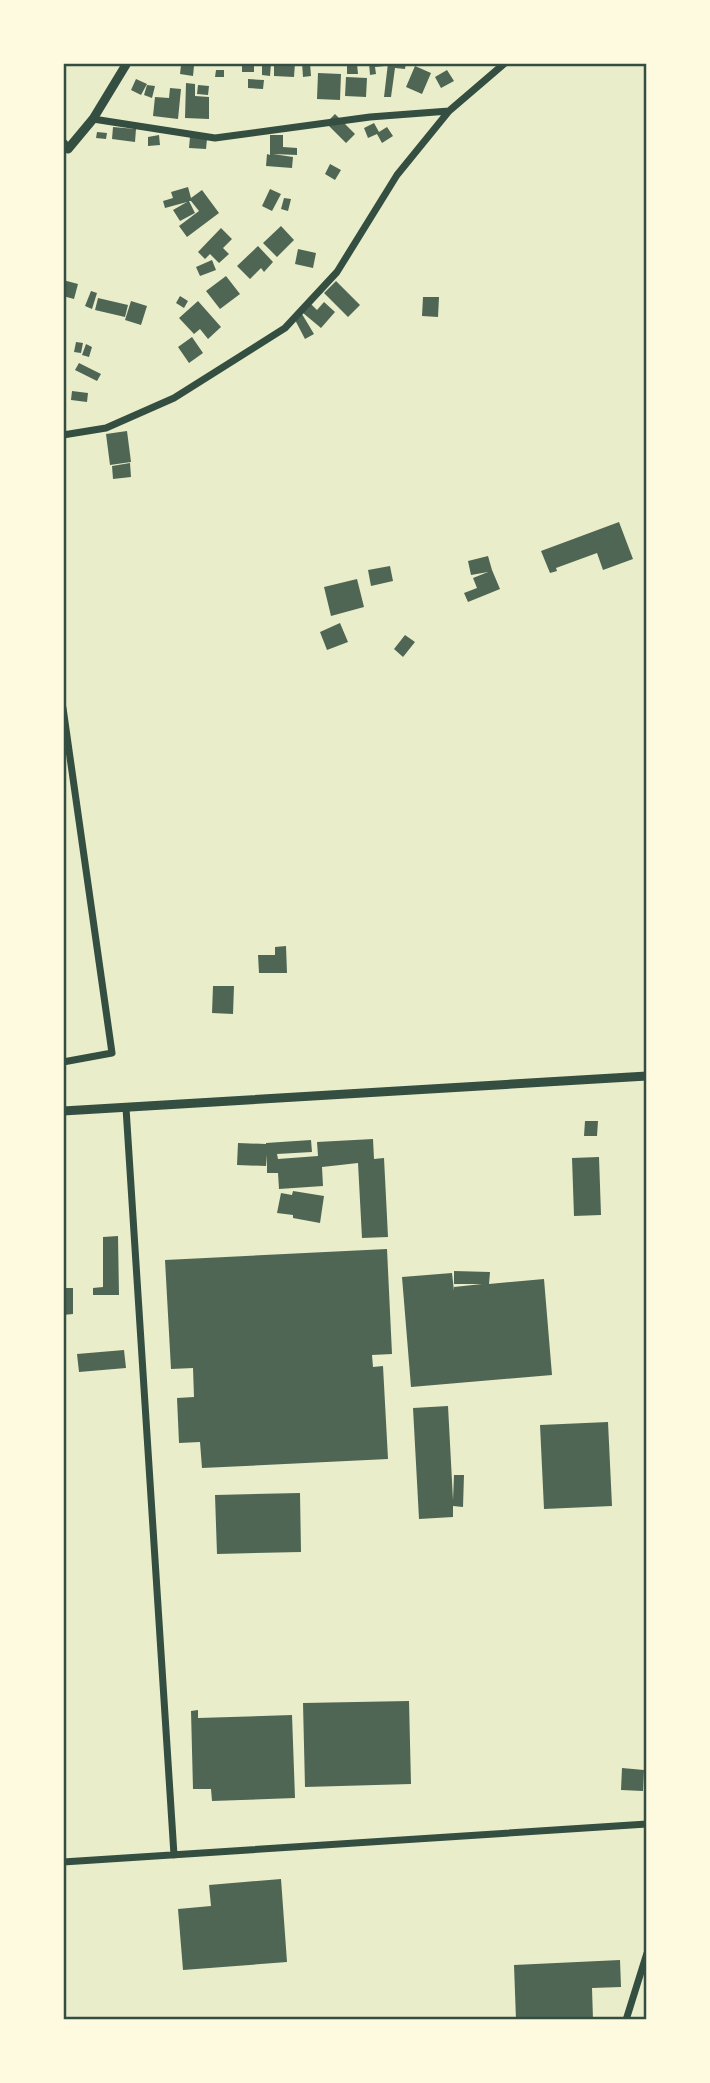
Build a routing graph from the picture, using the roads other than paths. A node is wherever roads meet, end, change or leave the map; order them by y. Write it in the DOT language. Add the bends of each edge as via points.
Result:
graph roads {
  1 [pos="127,63"];
  2 [pos="505,63"];
  3 [pos="449,111"];
  4 [pos="93,119"];
  5 [pos="65,150"];
  6 [pos="63,435"];
  7 [pos="63,708"];
  8 [pos="63,1062"];
  9 [pos="647,1076"];
  10 [pos="126,1108"];
  11 [pos="63,1111"];
  12 [pos="647,1824"];
  13 [pos="174,1855"];
  14 [pos="63,1862"];
  15 [pos="647,1953"];
  16 [pos="626,2020"];
  1 -- 4 [label="street"];
  2 -- 3 [label="street"];
  3 -- 4 [label="street" via="215,138"];
  3 -- 6 [label="street" via="397,175 337,272 285,328 174,398 106,428"];
  4 -- 5 [label="street"];
  7 -- 8 [label="street" via="111,1053"];
  9 -- 10 [label="street"];
  10 -- 11 [label="street"];
  10 -- 13 [label="street"];
  12 -- 13 [label="street"];
  13 -- 14 [label="street"];
  15 -- 16 [label="street"];
}
